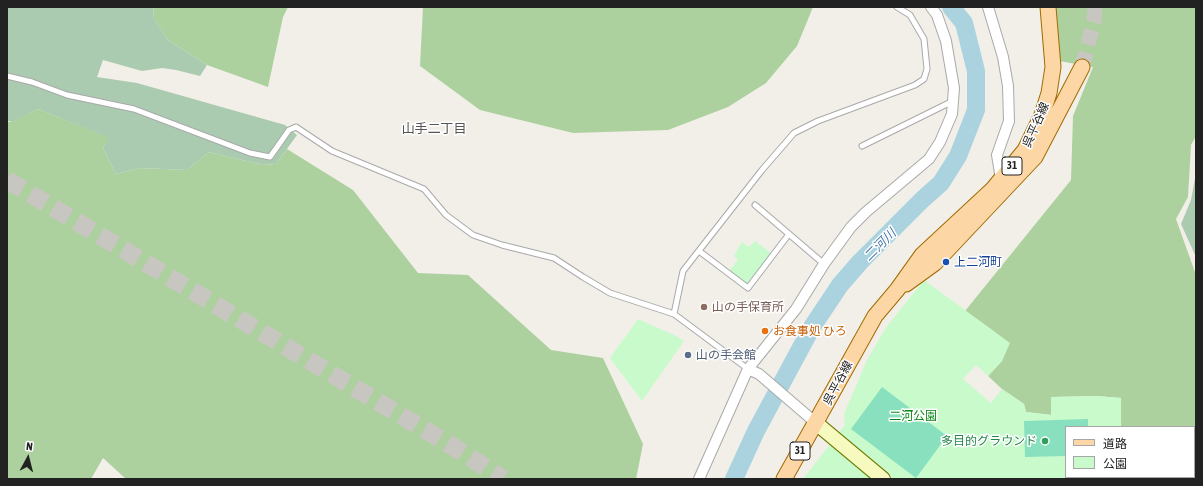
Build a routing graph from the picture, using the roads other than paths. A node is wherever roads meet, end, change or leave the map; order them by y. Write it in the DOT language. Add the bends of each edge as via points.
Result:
graph roads {
  1 [pos="897,7"];
  2 [pos="931,7"];
  3 [pos="988,7"];
  4 [pos="1048,7"];
  5 [pos="1082,67"];
  6 [pos="7,76"];
  7 [pos="953,101"];
  8 [pos="862,146"];
  9 [pos="1001,179"];
  10 [pos="755,205"];
  11 [pos="789,234"];
  12 [pos="699,251"];
  13 [pos="824,264"];
  14 [pos="897,290"];
  15 [pos="674,314"];
  16 [pos="748,368"];
  17 [pos="816,423"];
  18 [pos="699,479"];
  19 [pos="784,479"];
  20 [pos="883,479"];
  1 -- 12 [label="lane" via="910,15 924,39 927,69 924,79 915,85 818,121 794,133"];
  2 -- 7 [label="street" via="946,41 954,88"];
  3 -- 9 [label="street" via="1004,57 1008,86 1009,121 997,155"];
  4 -- 9 [label="main road, 呉平谷線 / 31" via="1053,66 1049,93 1042,115 1025,150"];
  5 -- 14 [label="main road, 呉平谷線 / 31" via="1035,157 935,263"];
  6 -- 15 [label="lane" via="67,95 134,109 250,153 270,157 289,130 296,127 332,150 424,189 446,215 473,235 554,258 610,292"];
  7 -- 8 [label="lane"];
  7 -- 13 [label="street" via="952,114 940,142 929,159 866,212 851,227"];
  9 -- 14 [label="main road, 呉平谷線 / 31" via="922,255"];
  10 -- 11 [label="lane"];
  11 -- 12 [label="lane" via="748,288"];
  11 -- 13 [label="lane"];
  12 -- 15 [label="lane" via="683,271"];
  13 -- 16 [label="street" via="796,309"];
  14 -- 17 [label="main road, 呉平谷線 / 31" via="875,316"];
  15 -- 16 [label="lane"];
  16 -- 17 [label="street" via="759,374"];
  16 -- 18 [label="street"];
  17 -- 19 [label="main road, 呉平谷線 / 31"];
  17 -- 20 [label="street"];
}
